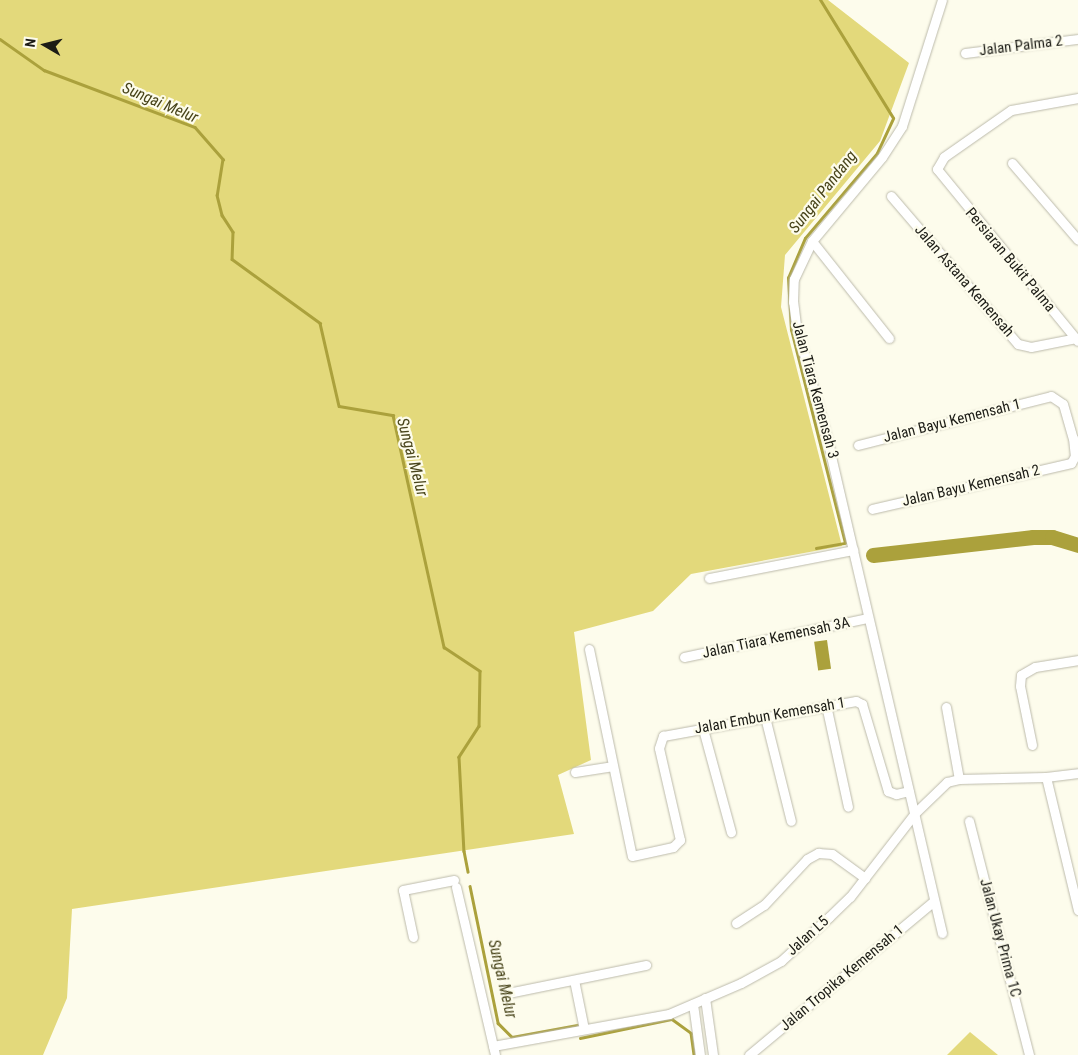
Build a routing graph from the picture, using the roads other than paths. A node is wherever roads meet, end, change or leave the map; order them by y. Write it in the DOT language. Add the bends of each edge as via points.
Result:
graph roads {
  1 [pos="942,0"];
  2 [pos="1078,39"];
  3 [pos="965,53"];
  4 [pos="1078,98"];
  5 [pos="1012,163"];
  6 [pos="892,196"];
  7 [pos="1078,240"];
  8 [pos="812,241"];
  9 [pos="889,338"];
  10 [pos="1077,340"];
  11 [pos="1073,424"];
  12 [pos="1075,438"];
  13 [pos="858,445"];
  14 [pos="872,509"];
  15 [pos="853,550"];
  16 [pos="709,578"];
  17 [pos="868,618"];
  18 [pos="589,649"];
  19 [pos="684,657"];
  20 [pos="1078,660"];
  21 [pos="826,705"];
  22 [pos="946,707"];
  23 [pos="764,716"];
  24 [pos="703,728"];
  25 [pos="1032,745"];
  26 [pos="612,766"];
  27 [pos="575,772"];
  28 [pos="1078,773"];
  29 [pos="1046,777"];
  30 [pos="959,779"];
  31 [pos="909,791"];
  32 [pos="848,807"];
  33 [pos="914,813"];
  34 [pos="791,821"];
  35 [pos="969,821"];
  36 [pos="731,832"];
  37 [pos="865,878"];
  38 [pos="934,901"];
  39 [pos="1078,910"];
  40 [pos="736,923"];
  41 [pos="942,933"];
  42 [pos="413,938"];
  43 [pos="646,965"];
  44 [pos="574,980"];
  45 [pos="508,993"];
  46 [pos="706,998"];
  47 [pos="693,1004"];
  48 [pos="584,1030"];
  49 [pos="494,1050"];
  50 [pos="700,1055"];
  51 [pos="714,1055"];
  52 [pos="749,1055"];
  53 [pos="1029,1055"];
  1 -- 8 [label="street, Jalan Tiara Kemensah 3" via="902,126 882,157"];
  2 -- 3 [label="street, Jalan Palma 2"];
  4 -- 10 [label="street, Persiaran Bukit Palma" via="1025,106 996,119 938,163 937,168 944,181"];
  5 -- 7 [label="street"];
  6 -- 10 [label="street, Jalan Astana Kemensah" via="1018,344 1031,347"];
  8 -- 9 [label="street"];
  8 -- 15 [label="street, Jalan Tiara Kemensah 3" via="794,279 796,325"];
  11 -- 12 [label="street"];
  11 -- 13 [label="street, Jalan Bayu Kemensah 1" via="1060,400 1046,397"];
  12 -- 14 [label="street, Jalan Bayu Kemensah 2" via="1075,456 1071,463"];
  15 -- 16 [label="street"];
  15 -- 17 [label="street, Jalan Tiara Kemensah 3"];
  17 -- 19 [label="street, Jalan Tiara Kemensah 3A"];
  17 -- 31 [label="street, Jalan Tiara Kemensah 3"];
  18 -- 26 [label="street"];
  20 -- 25 [label="street" via="1035,667 1021,675 1020,686"];
  21 -- 23 [label="street, Jalan Embun Kemensah 1"];
  21 -- 31 [label="street, Jalan Embun Kemensah 1" via="856,701 862,704 888,791 896,794"];
  21 -- 32 [label="street"];
  22 -- 30 [label="street"];
  23 -- 24 [label="street, Jalan Embun Kemensah 1"];
  23 -- 34 [label="street"];
  24 -- 26 [label="street, Jalan Embun Kemensah 1" via="663,736 659,744 680,833 678,844 673,847 632,856"];
  24 -- 36 [label="street"];
  26 -- 27 [label="street"];
  28 -- 29 [label="street, Jalan L5"];
  29 -- 30 [label="street, Jalan L5"];
  29 -- 39 [label="street"];
  30 -- 33 [label="street, Jalan L5" via="947,782"];
  31 -- 33 [label="street, Jalan Tiara Kemensah 3"];
  33 -- 37 [label="street, Jalan L5"];
  33 -- 38 [label="street, Jalan Tiara Kemensah 3"];
  35 -- 53 [label="street, Jalan Ukay Prima 1C"];
  37 -- 40 [label="street" via="832,854 818,853 808,859 764,905"];
  37 -- 46 [label="street, Jalan L5" via="836,911 781,961"];
  38 -- 41 [label="street, Jalan Tiara Kemensah 3"];
  38 -- 52 [label="street, Jalan Tropika Kemensah 1"];
  42 -- 49 [label="street" via="404,890 455,883"];
  43 -- 44 [label="street"];
  44 -- 45 [label="street"];
  44 -- 48 [label="street"];
  46 -- 47 [label="street, Jalan L5"];
  46 -- 51 [label="street"];
  47 -- 48 [label="street, Jalan L5" via="669,1014"];
  47 -- 50 [label="street"];
  48 -- 49 [label="street, Jalan L5"];
}
